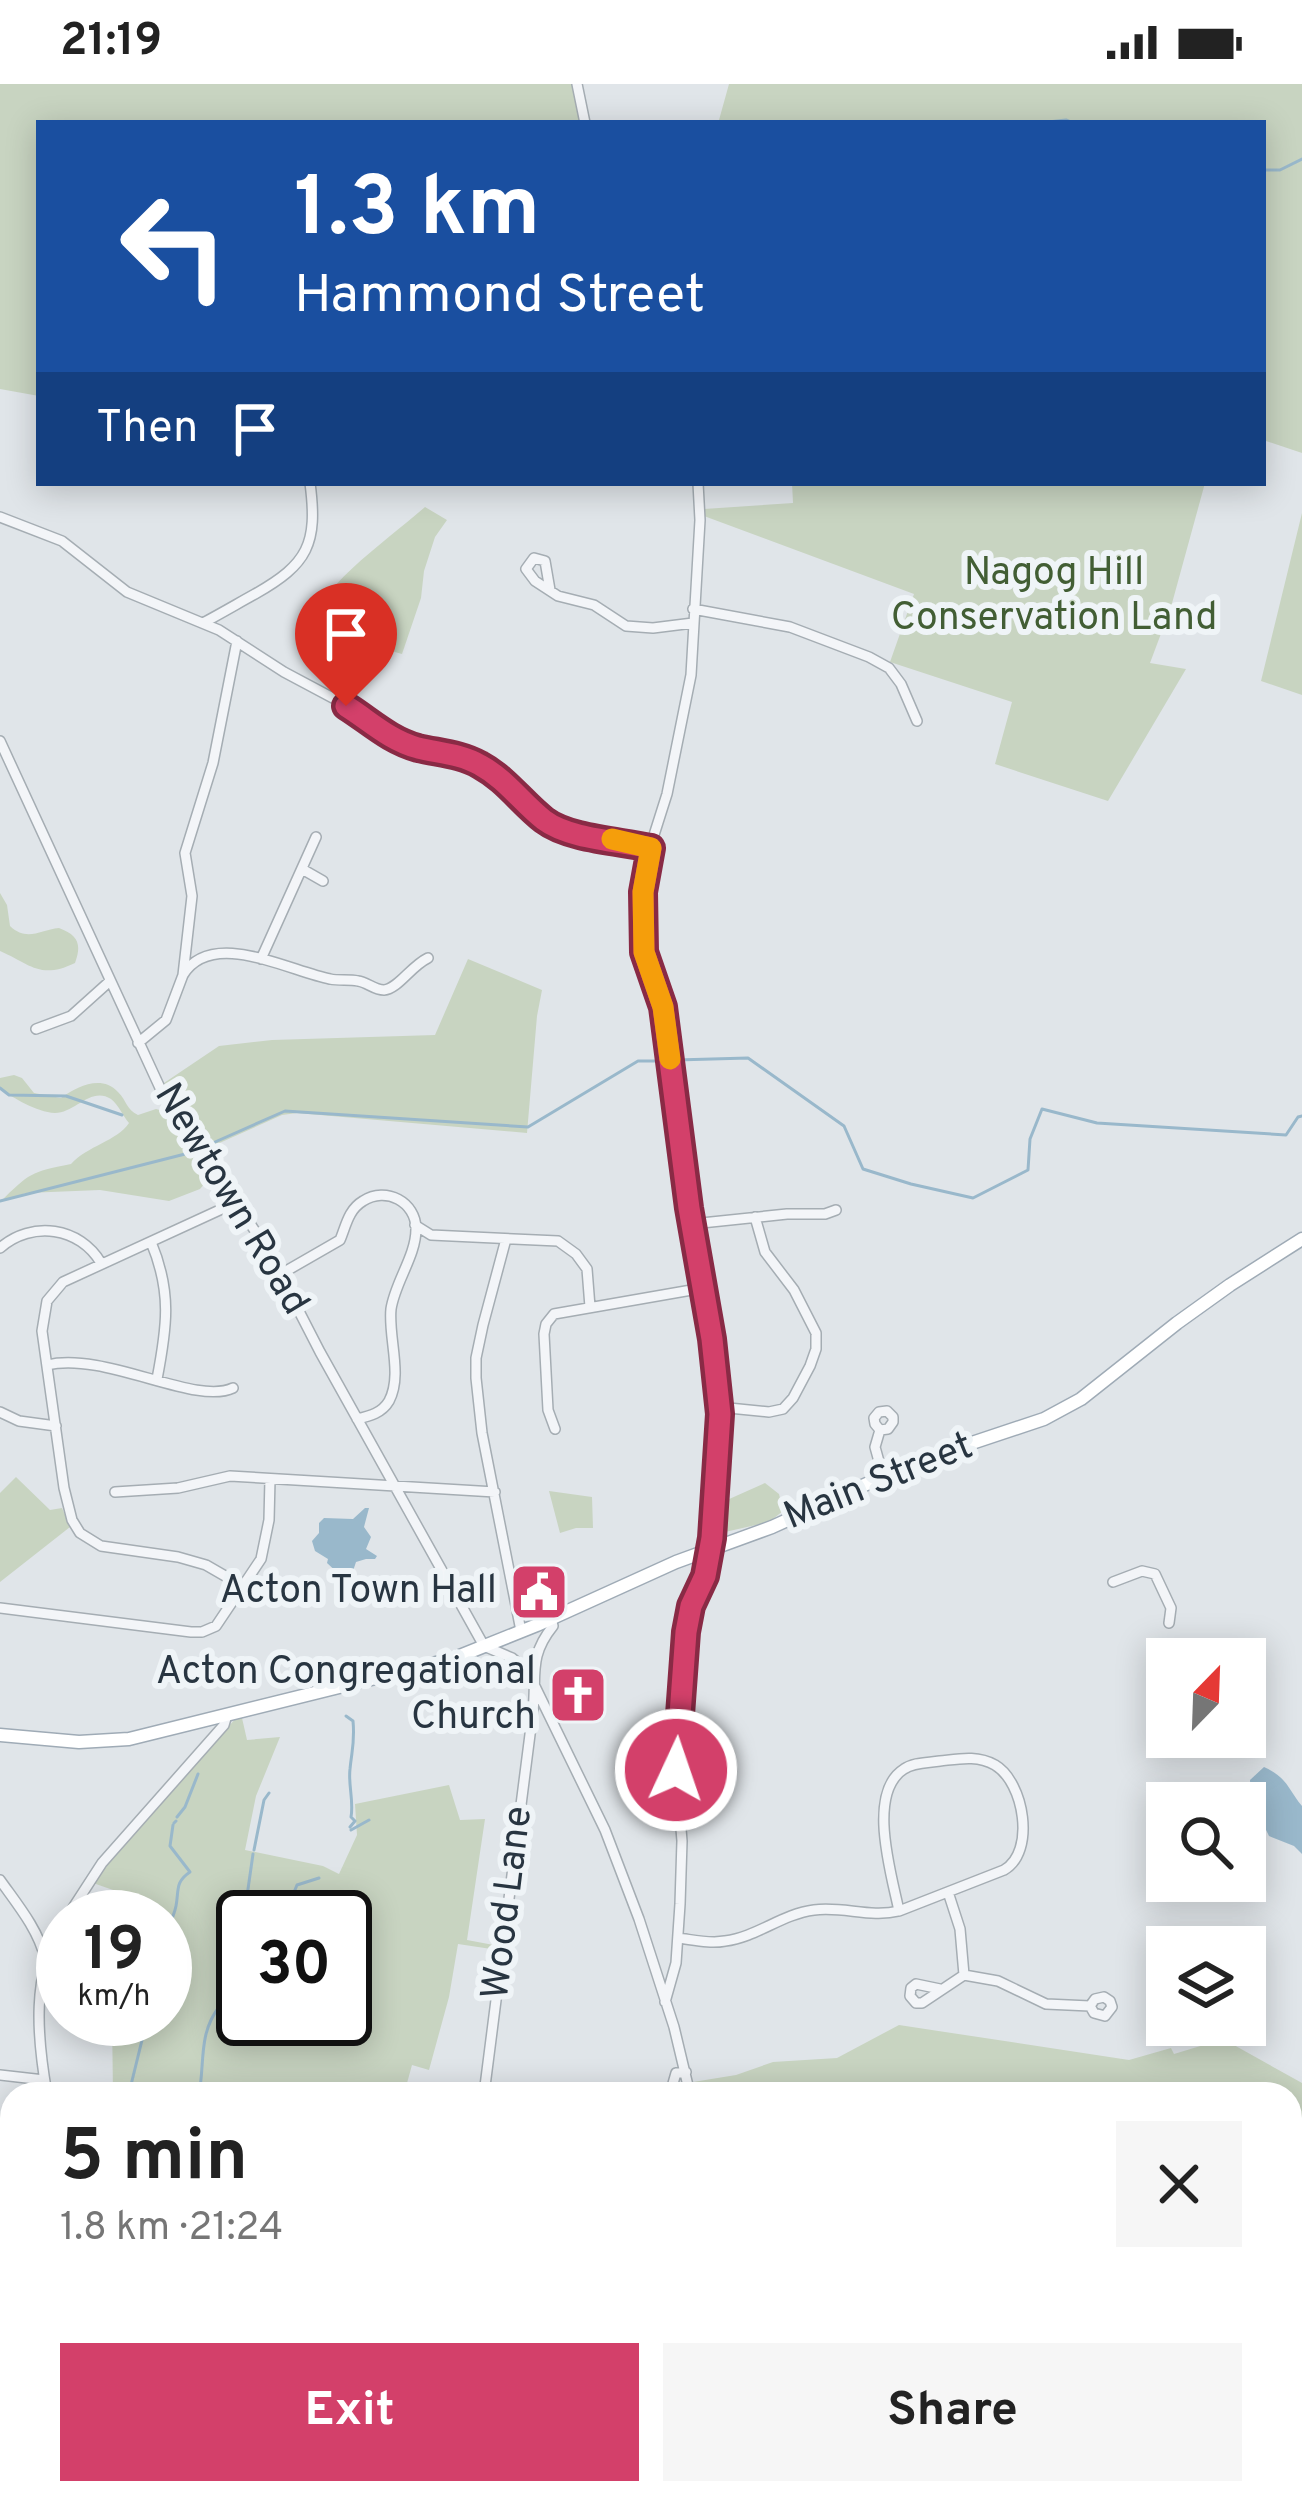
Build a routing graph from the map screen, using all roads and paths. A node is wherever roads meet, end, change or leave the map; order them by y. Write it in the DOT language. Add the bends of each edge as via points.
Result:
graph roads {
  1 [pos="577,84"];
  2 [pos="584,120"];
  3 [pos="310,486"];
  4 [pos="698,486"];
  5 [pos="0,517"];
  6 [pos="550,590"];
  7 [pos="693,609"];
  8 [pos="203,623"];
  9 [pos="693,623"];
  10 [pos="237,641"];
  11 [pos="916,721"];
  12 [pos="0,741"];
  13 [pos="316,837"];
  14 [pos="651,848"];
  15 [pos="302,869"];
  16 [pos="323,881"];
  17 [pos="428,958"];
  18 [pos="261,959"];
  19 [pos="183,975"];
  20 [pos="110,981"];
  21 [pos="36,1029"];
  22 [pos="138,1043"];
  23 [pos="236,1202"];
  24 [pos="836,1210"];
  25 [pos="755,1217"];
  26 [pos="692,1224"];
  27 [pos="415,1225"];
  28 [pos="506,1238"];
  29 [pos="151,1242"];
  30 [pos="1300,1242"];
  31 [pos="0,1248"];
  32 [pos="101,1263"];
  33 [pos="280,1274"];
  34 [pos="703,1288"];
  35 [pos="590,1307"];
  36 [pos="47,1365"];
  37 [pos="157,1379"];
  38 [pos="233,1388"];
  39 [pos="719,1407"];
  40 [pos="0,1412"];
  41 [pos="357,1419"];
  42 [pos="56,1426"];
  43 [pos="555,1429"];
  44 [pos="880,1430"];
  45 [pos="883,1476"];
  46 [pos="271,1479"];
  47 [pos="395,1486"];
  48 [pos="115,1492"];
  49 [pos="495,1492"];
  50 [pos="714,1521"];
  51 [pos="729,1542"];
  52 [pos="708,1550"];
  53 [pos="1113,1582"];
  54 [pos="242,1590"];
  55 [pos="0,1608"];
  56 [pos="551,1618"];
  57 [pos="1169,1623"];
  58 [pos="521,1631"];
  59 [pos="484,1646"];
  60 [pos="534,1681"];
  61 [pos="548,1708"];
  62 [pos="533,1711"];
  63 [pos="227,1715"];
  64 [pos="0,1735"];
  65 [pos="0,1880"];
  66 [pos="84,1890"];
  67 [pos="948,1892"];
  68 [pos="898,1911"];
  69 [pos="36,1935"];
  70 [pos="678,1938"];
  71 [pos="964,1975"];
  72 [pos="940,1989"];
  73 [pos="665,2002"];
  74 [pos="1090,2006"];
  75 [pos="40,2046"];
  76 [pos="686,2072"];
  77 [pos="0,2074"];
  78 [pos="44,2080"];
  79 [pos="486,2082"];
  80 [pos="673,2082"];
  81 [pos="688,2082"];
  1 -- 2 [label="street"];
  3 -- 8 [label="street" via="312,531 293,569"];
  4 -- 7 [label="street"];
  5 -- 8 [label="street" via="62,541 138,599"];
  6 -- 9 [label="street" via="633,628"];
  7 -- 9 [label="street"];
  7 -- 11 [label="street" via="790,627 868,657 902,684"];
  8 -- 10 [label="street"];
  9 -- 14 [label="street" via="685,711"];
  10 -- 14 [label="street" via="386,735 484,766 560,829"];
  10 -- 19 [label="street" via="214,763 185,853 192,896"];
  12 -- 20 [label="street, Newtown Road"];
  13 -- 15 [label="street"];
  14 -- 26 [label="street" via="644,952 663,1007"];
  15 -- 16 [label="street"];
  15 -- 18 [label="street"];
  17 -- 18 [label="street" via="387,989"];
  18 -- 19 [label="street" via="224,953"];
  19 -- 22 [label="street" via="166,1020"];
  20 -- 21 [label="street" via="71,1016"];
  20 -- 22 [label="street, Newtown Road"];
  22 -- 23 [label="street, Newtown Road"];
  23 -- 29 [label="street"];
  23 -- 33 [label="street, Newtown Road"];
  24 -- 25 [label="street"];
  25 -- 26 [label="street"];
  25 -- 39 [label="street" via="767,1256 813,1321 816,1349 783,1409"];
  26 -- 34 [label="street"];
  27 -- 28 [label="street" via="431,1235"];
  27 -- 33 [label="street" via="403,1202 371,1197 353,1210 336,1244"];
  27 -- 41 [label="street" via="392,1303 392,1394 383,1408"];
  28 -- 35 [label="street" via="558,1241 576,1254"];
  28 -- 49 [label="street" via="476,1358"];
  29 -- 32 [label="street"];
  29 -- 37 [label="street" via="167,1299"];
  30 -- 45 [label="main road, Main Street" via="1081,1399"];
  31 -- 32 [label="street" via="30,1231 56,1231 83,1241"];
  32 -- 36 [label="street" via="62,1282 47,1301"];
  33 -- 41 [label="street, Newtown Road"];
  34 -- 35 [label="street"];
  34 -- 39 [label="street"];
  35 -- 43 [label="street" via="554,1314 545,1329"];
  36 -- 37 [label="street" via="83,1361"];
  36 -- 42 [label="street"];
  37 -- 38 [label="street" via="213,1394"];
  39 -- 50 [label="street"];
  40 -- 42 [label="street"];
  41 -- 47 [label="street, Newtown Road"];
  42 -- 54 [label="street" via="66,1503 80,1533 110,1549 206,1565"];
  44 -- 45 [label="street" via="875,1447"];
  45 -- 51 [label="main road, Main Street"];
  46 -- 47 [label="street"];
  46 -- 48 [label="street" via="221,1477"];
  46 -- 54 [label="street" via="261,1559"];
  47 -- 49 [label="street"];
  47 -- 59 [label="street, Newtown Road"];
  49 -- 58 [label="street"];
  50 -- 51 [label="street"];
  50 -- 52 [label="street"];
  51 -- 52 [label="main road, Main Street"];
  52 -- 56 [label="main road, Main Street"];
  52 -- 70 [label="street" via="683,1652"];
  53 -- 57 [label="street" via="1155,1574 1171,1608"];
  54 -- 55 [label="street" via="202,1632"];
  56 -- 58 [label="main road, Main Street"];
  56 -- 60 [label="street, Wood Lane"];
  58 -- 59 [label="main road, Main Street"];
  59 -- 60 [label="street" via="512,1658"];
  59 -- 63 [label="main road, Main Street"];
  60 -- 61 [label="street"];
  60 -- 62 [label="street, Wood Lane"];
  61 -- 62 [label="street"];
  61 -- 73 [label="street" via="605,1830"];
  62 -- 79 [label="street, Wood Lane"];
  63 -- 64 [label="main road, Main Street" via="99,1742"];
  63 -- 66 [label="street"];
  65 -- 69 [label="street"];
  67 -- 68 [label="street"];
  67 -- 68 [label="street" via="1012,1866 1021,1853 1015,1786 977,1758 915,1764 893,1779 884,1827"];
  67 -- 71 [label="street"];
  68 -- 70 [label="street" via="819,1909 731,1940"];
  70 -- 73 [label="street"];
  71 -- 72 [label="street"];
  71 -- 74 [label="street" via="1046,2004"];
  73 -- 76 [label="street"];
  75 -- 78 [label="street"];
  76 -- 80 [label="street"];
  76 -- 81 [label="street"];
  77 -- 78 [label="street"];
}
